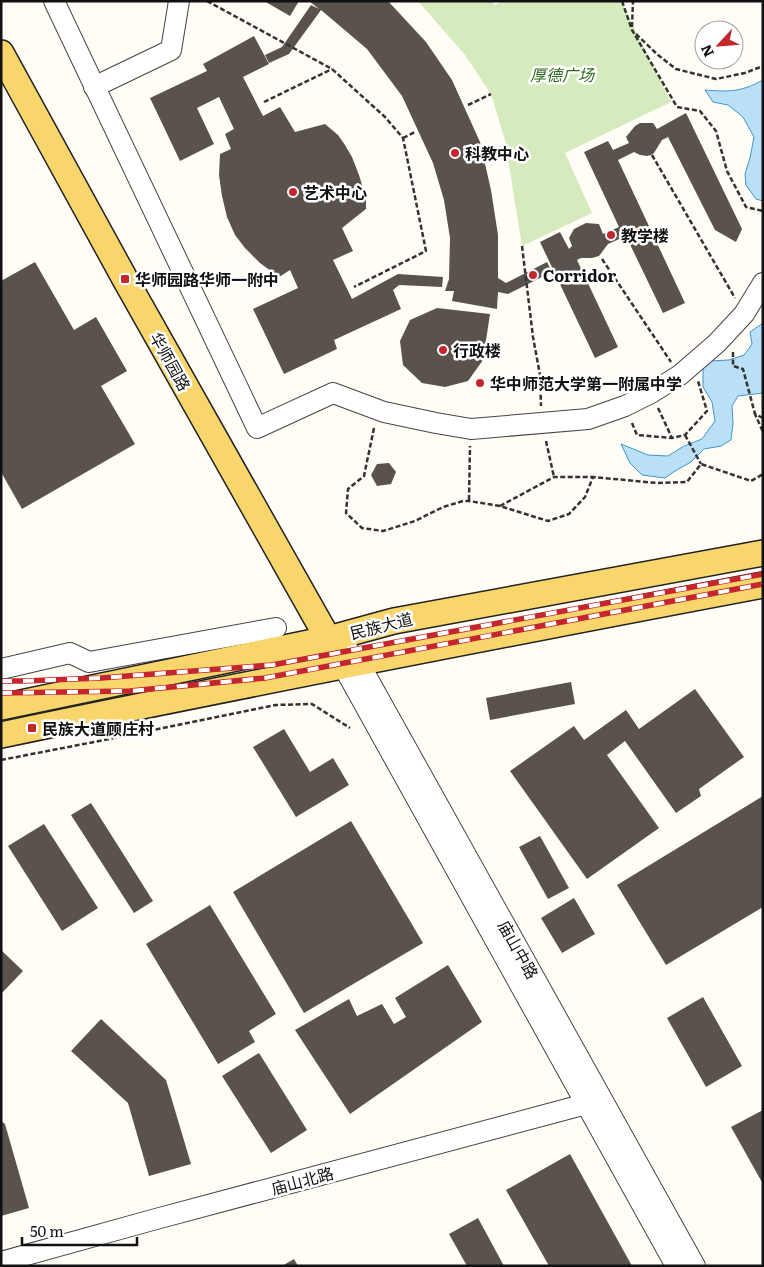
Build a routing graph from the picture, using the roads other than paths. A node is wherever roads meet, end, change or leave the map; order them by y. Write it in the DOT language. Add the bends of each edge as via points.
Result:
graph roads {
  1 [pos="54,1"];
  2 [pos="179,1"];
  3 [pos="1,53"];
  4 [pos="94,87"];
  5 [pos="763,283"];
  6 [pos="763,553"];
  7 [pos="763,585"];
  8 [pos="276,628"];
  9 [pos="332,638"];
  10 [pos="351,665"];
  11 [pos="1,669"];
  12 [pos="1,707"];
  13 [pos="1,734"];
  14 [pos="594,1100"];
  15 [pos="1,1262"];
  16 [pos="676,1266"];
  17 [pos="695,1266"];
  1 -- 4 [label="street"];
  2 -- 4 [label="street" via="171,50"];
  3 -- 9 [label="main road, 华师园路" via="125,279"];
  4 -- 5 [label="street" via="257,428 334,394 384,412 471,429 588,419 625,406 686,370 744,314"];
  6 -- 9 [label="main road, 民族大道" via="394,621"];
  7 -- 10 [label="main road, 民族大道"];
  8 -- 11 [label="street" via="89,662 70,653"];
  9 -- 10 [label="main road, 华师园路"];
  9 -- 12 [label="main road, 民族大道"];
  10 -- 13 [label="main road, 民族大道"];
  10 -- 14 [label="street, 庙山中路"];
  14 -- 15 [label="street, 庙山北路"];
  14 -- 16 [label="street, 庙山中路"];
  14 -- 17 [label="street, 庙山中路"];
}
